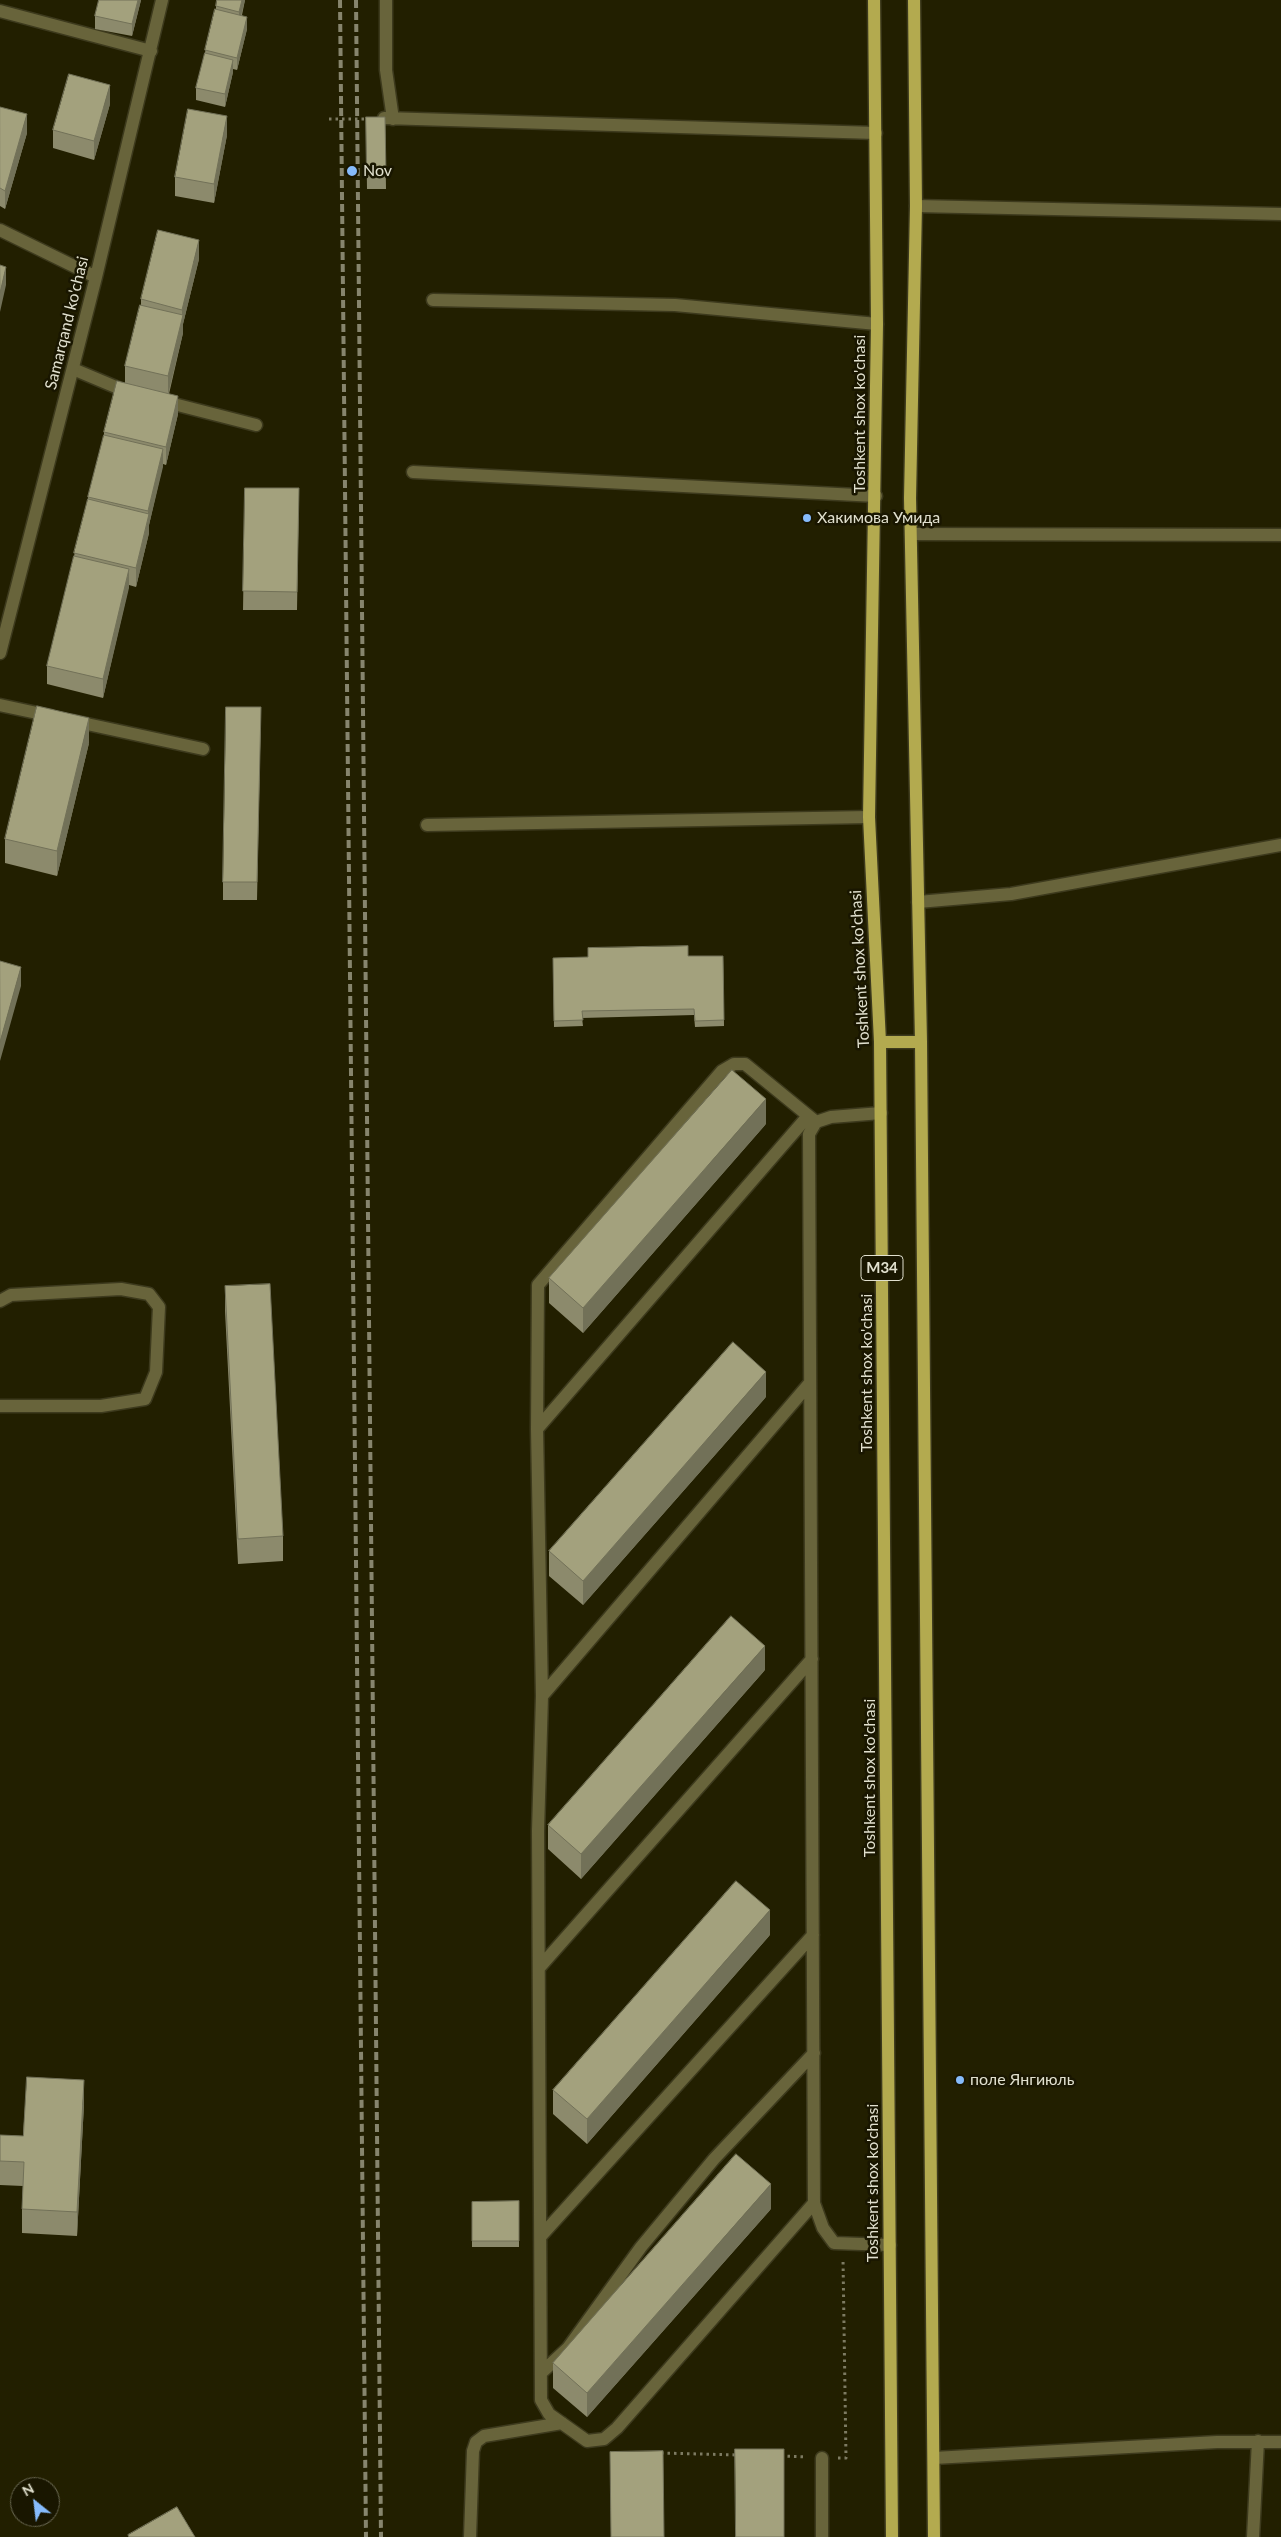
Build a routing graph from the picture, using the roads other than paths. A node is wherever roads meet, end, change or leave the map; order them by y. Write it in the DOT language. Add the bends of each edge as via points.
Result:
graph roads {
  1 [pos="162,0"];
  2 [pos="386,0"];
  3 [pos="874,0"];
  4 [pos="914,0"];
  5 [pos="0,11"];
  6 [pos="150,51"];
  7 [pos="876,133"];
  8 [pos="916,206"];
  9 [pos="1281,214"];
  10 [pos="0,230"];
  11 [pos="96,276"];
  12 [pos="433,300"];
  13 [pos="877,324"];
  14 [pos="72,368"];
  15 [pos="256,425"];
  16 [pos="414,472"];
  17 [pos="876,496"];
  18 [pos="911,534"];
  19 [pos="1281,535"];
  20 [pos="0,653"];
  21 [pos="0,705"];
  22 [pos="203,749"];
  23 [pos="869,817"];
  24 [pos="427,825"];
  25 [pos="1281,845"];
  26 [pos="918,902"];
  27 [pos="880,1042"];
  28 [pos="921,1042"];
  29 [pos="881,1113"];
  30 [pos="812,1119"];
  31 [pos="0,1301"];
  32 [pos="809,1384"];
  33 [pos="0,1406"];
  34 [pos="537,1429"];
  35 [pos="812,1659"];
  36 [pos="542,1696"];
  37 [pos="813,1935"];
  38 [pos="539,1968"];
  39 [pos="814,2053"];
  40 [pos="814,2203"];
  41 [pos="541,2236"];
  42 [pos="890,2245"];
  43 [pos="541,2373"];
  44 [pos="562,2423"];
  45 [pos="1258,2441"];
  46 [pos="1281,2442"];
  47 [pos="822,2458"];
  48 [pos="934,2458"];
  49 [pos="470,2537"];
  50 [pos="822,2537"];
  51 [pos="892,2537"];
  52 [pos="934,2537"];
  53 [pos="1253,2537"];
  1 -- 6 [label="street, Samarqand ko'chasi"];
  2 -- 7 [label="street" via="388,119"];
  3 -- 7 [label="main road, Toshkent shox ko'chasi / M34"];
  4 -- 8 [label="main road, M34"];
  5 -- 6 [label="street"];
  6 -- 11 [label="street, Samarqand ko'chasi"];
  7 -- 13 [label="main road, Toshkent shox ko'chasi / M34"];
  8 -- 9 [label="street"];
  8 -- 18 [label="main road, M34"];
  10 -- 11 [label="street"];
  11 -- 14 [label="street, Samarqand ko'chasi"];
  12 -- 13 [label="street" via="675,305"];
  13 -- 17 [label="main road, Toshkent shox ko'chasi / M34"];
  14 -- 15 [label="street" via="145,397"];
  14 -- 20 [label="street, Samarqand ko'chasi"];
  16 -- 17 [label="street"];
  17 -- 23 [label="main road, Toshkent shox ko'chasi / M34"];
  18 -- 19 [label="street"];
  18 -- 26 [label="main road, M34"];
  21 -- 22 [label="street"];
  23 -- 24 [label="street"];
  23 -- 27 [label="main road, Toshkent shox ko'chasi / M34"];
  25 -- 26 [label="street" via="1011,894"];
  26 -- 28 [label="main road, M34"];
  27 -- 28 [label="main road"];
  27 -- 29 [label="main road, Toshkent shox ko'chasi / M34"];
  28 -- 48 [label="main road, M34"];
  29 -- 30 [label="street"];
  29 -- 42 [label="main road, Toshkent shox ko'chasi / M34"];
  30 -- 32 [label="street" via="809,1134"];
  30 -- 34 [label="street"];
  30 -- 34 [label="street" via="745,1064 734,1064 722,1071 538,1285"];
  31 -- 33 [label="street" via="11,1295 121,1289 149,1294 159,1307 156,1372 145,1399 101,1406"];
  32 -- 35 [label="street"];
  32 -- 36 [label="street"];
  34 -- 36 [label="street"];
  35 -- 37 [label="street"];
  35 -- 38 [label="street"];
  36 -- 38 [label="street" via="538,1831"];
  37 -- 39 [label="street"];
  37 -- 41 [label="street"];
  38 -- 41 [label="street"];
  39 -- 40 [label="street"];
  39 -- 43 [label="street" via="714,2159 641,2247 568,2348"];
  40 -- 42 [label="street" via="834,2244"];
  40 -- 44 [label="street" via="618,2428 604,2439 587,2441"];
  41 -- 43 [label="street"];
  42 -- 51 [label="main road, Toshkent shox ko'chasi / M34"];
  43 -- 44 [label="street" via="541,2400 549,2414"];
  44 -- 49 [label="street" via="484,2436 476,2442"];
  45 -- 46 [label="street"];
  45 -- 48 [label="street"];
  45 -- 53 [label="street"];
  47 -- 50 [label="street"];
  48 -- 52 [label="main road, M34"];
}
